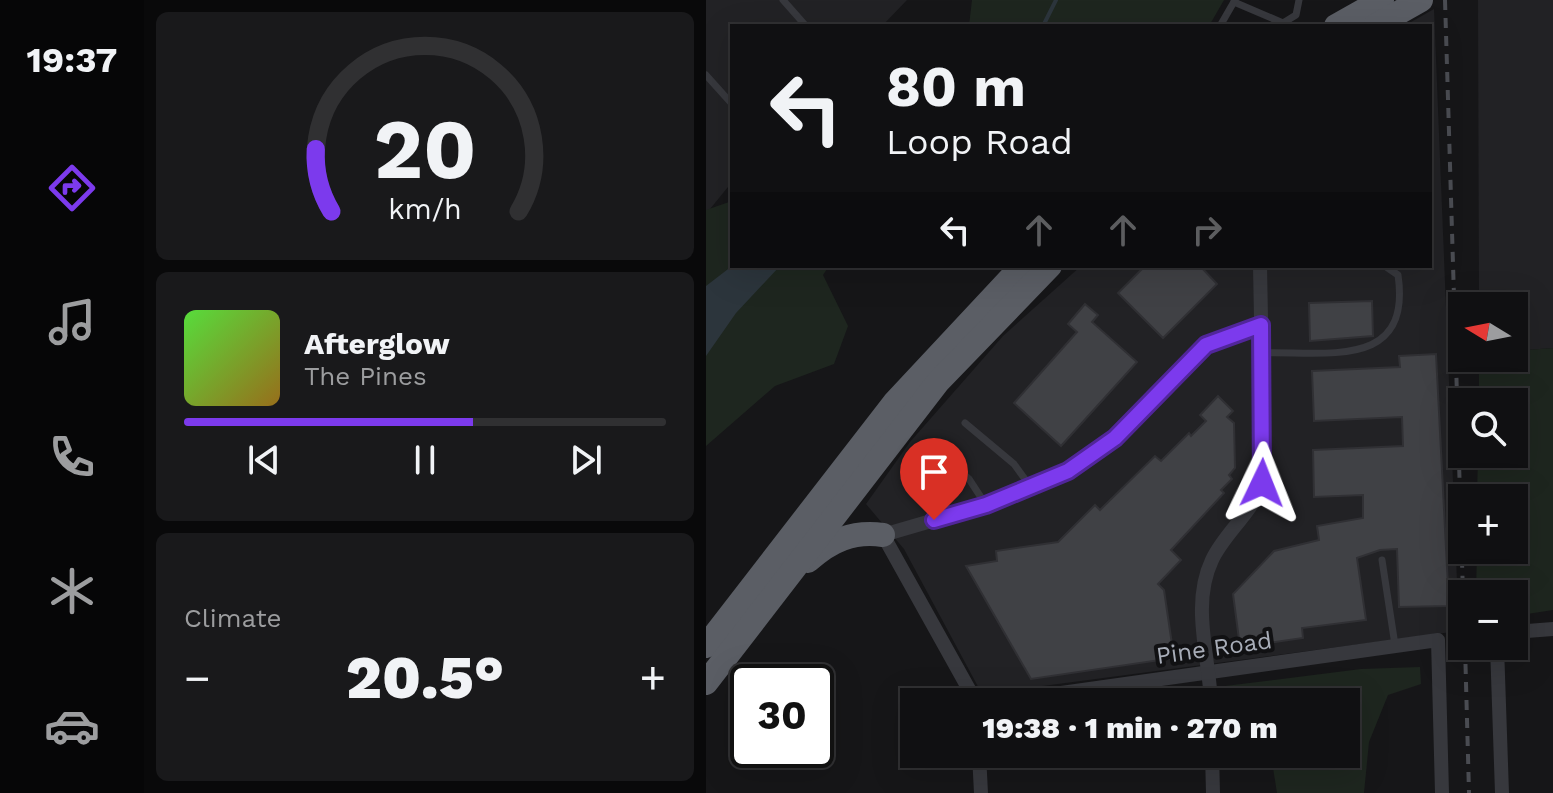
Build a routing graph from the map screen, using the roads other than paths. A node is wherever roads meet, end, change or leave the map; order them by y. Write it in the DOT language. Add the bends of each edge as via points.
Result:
graph roads {
  1 [pos="783,0"];
  2 [pos="1299,0"];
  3 [pos="1382,0"];
  4 [pos="1421,0"];
  5 [pos="1235,1"];
  6 [pos="804,24"];
  7 [pos="1221,24"];
  8 [pos="1340,24"];
  9 [pos="1379,24"];
  10 [pos="706,75"];
  11 [pos="730,102"];
  12 [pos="1020,268"];
  13 [pos="1048,268"];
  14 [pos="1260,268"];
  15 [pos="1388,268"];
  16 [pos="1261,325"];
  17 [pos="1262,353"];
  18 [pos="965,423"];
  19 [pos="938,452"];
  20 [pos="1031,488"];
  21 [pos="986,505"];
  22 [pos="883,535"];
  23 [pos="1382,560"];
  24 [pos="777,590"];
  25 [pos="1553,629"];
  26 [pos="1528,631"];
  27 [pos="1395,645"];
  28 [pos="706,646"];
  29 [pos="1497,660"];
  30 [pos="1210,672"];
  31 [pos="706,683"];
  32 [pos="968,688"];
  33 [pos="1096,688"];
  34 [pos="1211,688"];
  35 [pos="980,768"];
  36 [pos="1212,768"];
  37 [pos="981,793"];
  38 [pos="1213,793"];
  39 [pos="1442,793"];
  40 [pos="1502,793"];
  1 -- 6 [label="lane"];
  2 -- 5 [label="lane" via="1296,15 1283,23"];
  3 -- 8 [label="highway"];
  4 -- 9 [label="highway"];
  5 -- 7 [label="lane"];
  10 -- 11 [label="lane"];
  12 -- 28 [label="highway" via="894,403"];
  13 -- 24 [label="highway" via="930,392"];
  14 -- 16 [label="street"];
  15 -- 17 [label="lane" via="1398,275 1401,297 1396,323 1380,342 1358,350"];
  16 -- 17 [label="street"];
  16 -- 20 [label="street" via="1212,341 1101,449"];
  17 -- 30 [label="street" via="1264,475 1254,501 1218,550 1205,578 1202,607"];
  18 -- 20 [label="lane" via="1014,464"];
  19 -- 21 [label="lane" via="969,479"];
  20 -- 21 [label="street"];
  21 -- 22 [label="street"];
  22 -- 24 [label="highway" via="857,532 838,539"];
  22 -- 32 [label="street"];
  23 -- 27 [label="lane"];
  24 -- 31 [label="highway"];
  25 -- 26 [label="street"];
  27 -- 30 [label="street, Pine Road"];
  27 -- 39 [label="street, Pine Road" via="1438,640"];
  29 -- 40 [label="street"];
  30 -- 33 [label="street, Pine Road"];
  30 -- 34 [label="street"];
  35 -- 37 [label="street"];
  36 -- 38 [label="street"];
}
